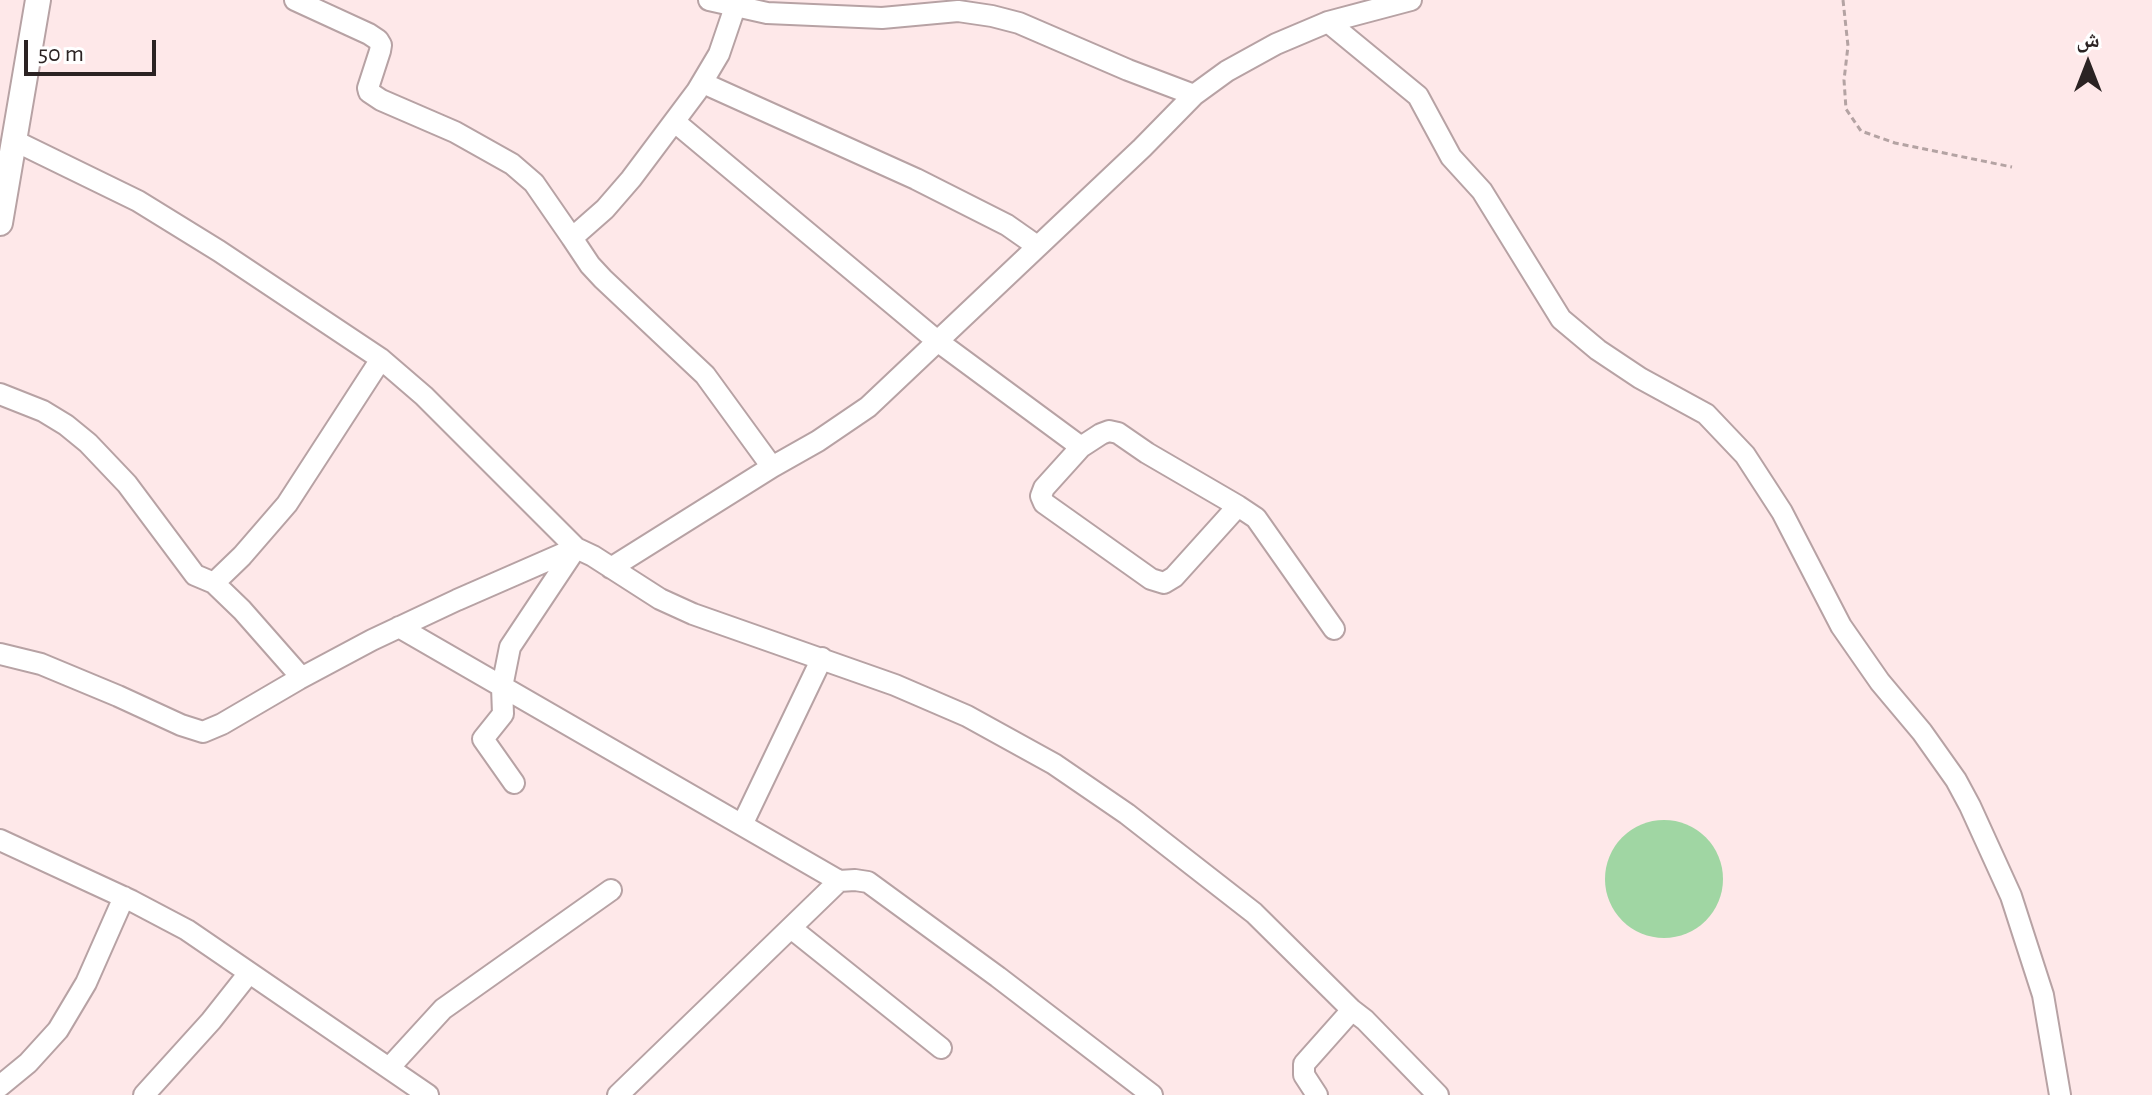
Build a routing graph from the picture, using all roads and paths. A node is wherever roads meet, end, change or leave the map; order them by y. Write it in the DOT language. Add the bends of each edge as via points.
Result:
graph roads {
  1 [pos="38,0"];
  2 [pos="295,0"];
  3 [pos="709,0"];
  4 [pos="1411,0"];
  5 [pos="1843,0"];
  6 [pos="965,6"];
  7 [pos="735,7"];
  8 [pos="1328,22"];
  9 [pos="703,83"];
  10 [pos="1194,95"];
  11 [pos="675,122"];
  12 [pos="13,140"];
  13 [pos="2012,167"];
  14 [pos="0,223"];
  15 [pos="572,238"];
  16 [pos="1037,246"];
  17 [pos="936,340"];
  18 [pos="381,359"];
  19 [pos="0,394"];
  20 [pos="1081,447"];
  21 [pos="772,467"];
  22 [pos="1238,506"];
  23 [pos="576,548"];
  24 [pos="611,568"];
  25 [pos="214,583"];
  26 [pos="399,627"];
  27 [pos="1334,629"];
  28 [pos="0,654"];
  29 [pos="822,658"];
  30 [pos="301,677"];
  31 [pos="502,687"];
  32 [pos="514,783"];
  33 [pos="742,825"];
  34 [pos="0,840"];
  35 [pos="839,881"];
  36 [pos="611,890"];
  37 [pos="124,897"];
  38 [pos="791,928"];
  39 [pos="249,973"];
  40 [pos="1352,1010"];
  41 [pos="941,1048"];
  42 [pos="389,1068"];
  43 [pos="0,1086"];
  44 [pos="145,1095"];
  45 [pos="428,1095"];
  46 [pos="618,1095"];
  47 [pos="1152,1095"];
  48 [pos="1317,1095"];
  49 [pos="1438,1095"];
  50 [pos="2060,1095"];
  1 -- 12 [label="street"];
  2 -- 15 [label="street" via="378,40 369,92 512,164 534,183"];
  3 -- 7 [label="street"];
  4 -- 8 [label="street"];
  5 -- 13 [label="path" via="1846,109 1861,131"];
  6 -- 7 [label="street" via="882,18"];
  6 -- 10 [label="street"];
  7 -- 9 [label="street"];
  8 -- 10 [label="street" via="1239,64"];
  8 -- 50 [label="street" via="1418,96 1451,157 1482,191 1561,319 1629,371 1706,414 1745,455 1782,512 1847,635 1939,756 1970,806 2011,896 2043,995"];
  9 -- 11 [label="street"];
  9 -- 16 [label="street" via="916,179"];
  10 -- 16 [label="street"];
  11 -- 15 [label="street" via="605,209"];
  11 -- 17 [label="street"];
  12 -- 14 [label="street"];
  12 -- 18 [label="street" via="138,201"];
  15 -- 21 [label="street" via="603,279 705,375"];
  16 -- 17 [label="street"];
  17 -- 20 [label="street"];
  17 -- 21 [label="street" via="868,407"];
  18 -- 23 [label="street"];
  18 -- 25 [label="street" via="287,504"];
  19 -- 25 [label="street" via="43,411 88,443 127,484 195,575"];
  20 -- 22 [label="street" via="1101,434 1118,433"];
  20 -- 22 [label="street" via="1044,488 1044,503 1151,579 1164,583 1174,577"];
  21 -- 24 [label="street"];
  22 -- 27 [label="street" via="1256,518"];
  23 -- 24 [label="street"];
  23 -- 26 [label="street"];
  23 -- 31 [label="street" via="510,647"];
  24 -- 29 [label="street" via="693,614"];
  25 -- 30 [label="street"];
  26 -- 30 [label="street"];
  26 -- 31 [label="street"];
  28 -- 30 [label="street" via="41,664 203,732"];
  29 -- 33 [label="street"];
  29 -- 40 [label="street" via="967,716 1054,764 1254,913"];
  31 -- 32 [label="street" via="503,714 483,739"];
  31 -- 33 [label="street"];
  33 -- 35 [label="street"];
  34 -- 37 [label="street"];
  35 -- 38 [label="street"];
  35 -- 47 [label="street" via="868,882"];
  36 -- 42 [label="street" via="443,1009"];
  37 -- 39 [label="street" via="187,930"];
  37 -- 43 [label="street" via="65,1019"];
  38 -- 41 [label="street"];
  38 -- 46 [label="street"];
  39 -- 42 [label="street"];
  39 -- 44 [label="street"];
  40 -- 48 [label="street" via="1304,1064 1305,1080"];
  40 -- 49 [label="street"];
  42 -- 45 [label="street"];
}
